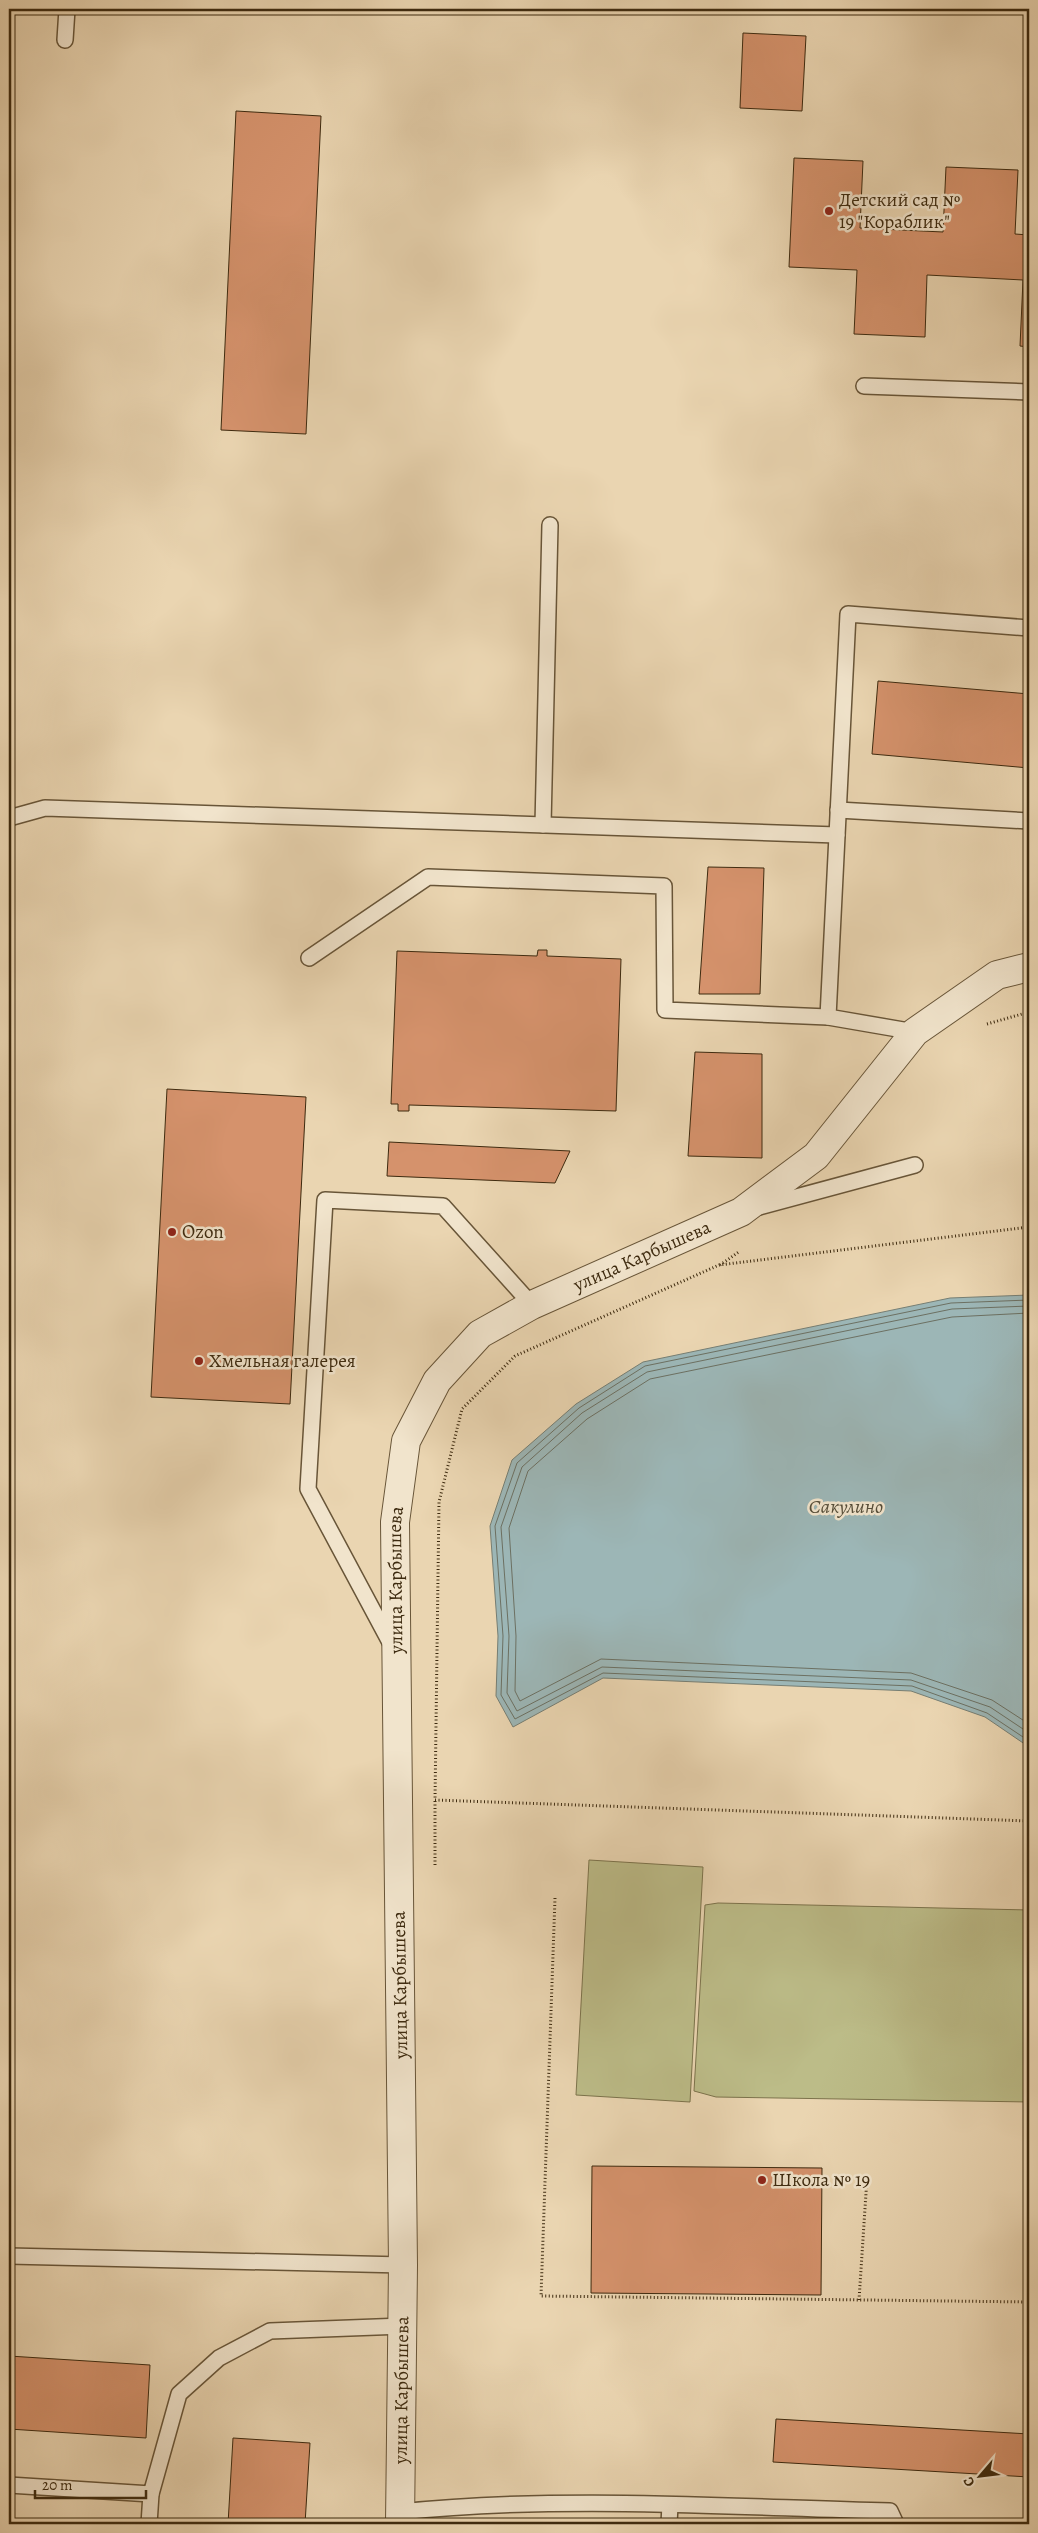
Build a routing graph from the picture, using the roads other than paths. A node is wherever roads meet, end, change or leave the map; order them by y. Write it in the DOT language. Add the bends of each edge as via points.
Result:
graph roads {
  1 [pos="67,9"];
  2 [pos="65,40"];
  3 [pos="864,386"];
  4 [pos="1029,392"];
  5 [pos="550,525"];
  6 [pos="1029,628"];
  7 [pos="838,810"];
  8 [pos="9,818"];
  9 [pos="1029,821"];
  10 [pos="543,825"];
  11 [pos="836,835"];
  12 [pos="309,958"];
  13 [pos="1029,967"];
  14 [pos="828,1017"];
  15 [pos="915,1032"];
  16 [pos="914,1165"];
  17 [pos="741,1212"];
  18 [pos="532,1305"];
  19 [pos="395,1651"];
  20 [pos="9,2256"];
  21 [pos="403,2265"];
  22 [pos="403,2326"];
  23 [pos="9,2485"];
  24 [pos="151,2494"];
  25 [pos="670,2505"];
  26 [pos="400,2518"];
  27 [pos="149,2524"];
  28 [pos="669,2524"];
  29 [pos="896,2524"];
  1 -- 2 [label="lane"];
  3 -- 4 [label="lane"];
  5 -- 10 [label="lane"];
  6 -- 7 [label="lane" via="848,614"];
  7 -- 9 [label="lane"];
  7 -- 11 [label="lane"];
  8 -- 10 [label="lane" via="45,808"];
  10 -- 11 [label="lane"];
  11 -- 14 [label="lane"];
  12 -- 14 [label="lane" via="428,877 664,886 665,1010"];
  13 -- 15 [label="street, улица Карбышева" via="997,975"];
  14 -- 15 [label="lane"];
  15 -- 17 [label="street, улица Карбышева" via="816,1156"];
  16 -- 17 [label="lane"];
  17 -- 18 [label="street, улица Карбышева"];
  18 -- 19 [label="street, улица Карбышева" via="480,1334 437,1381 406,1441 395,1522"];
  18 -- 19 [label="lane" via="443,1206 325,1200 308,1489"];
  19 -- 21 [label="street, улица Карбышева"];
  20 -- 21 [label="lane"];
  21 -- 22 [label="street, улица Карбышева"];
  22 -- 24 [label="lane" via="270,2331 219,2358 179,2394"];
  22 -- 26 [label="street, улица Карбышева"];
  23 -- 24 [label="lane"];
  24 -- 27 [label="lane"];
  25 -- 26 [label="lane" via="535,2505"];
  25 -- 28 [label="lane"];
  25 -- 29 [label="lane" via="890,2511"];
}
